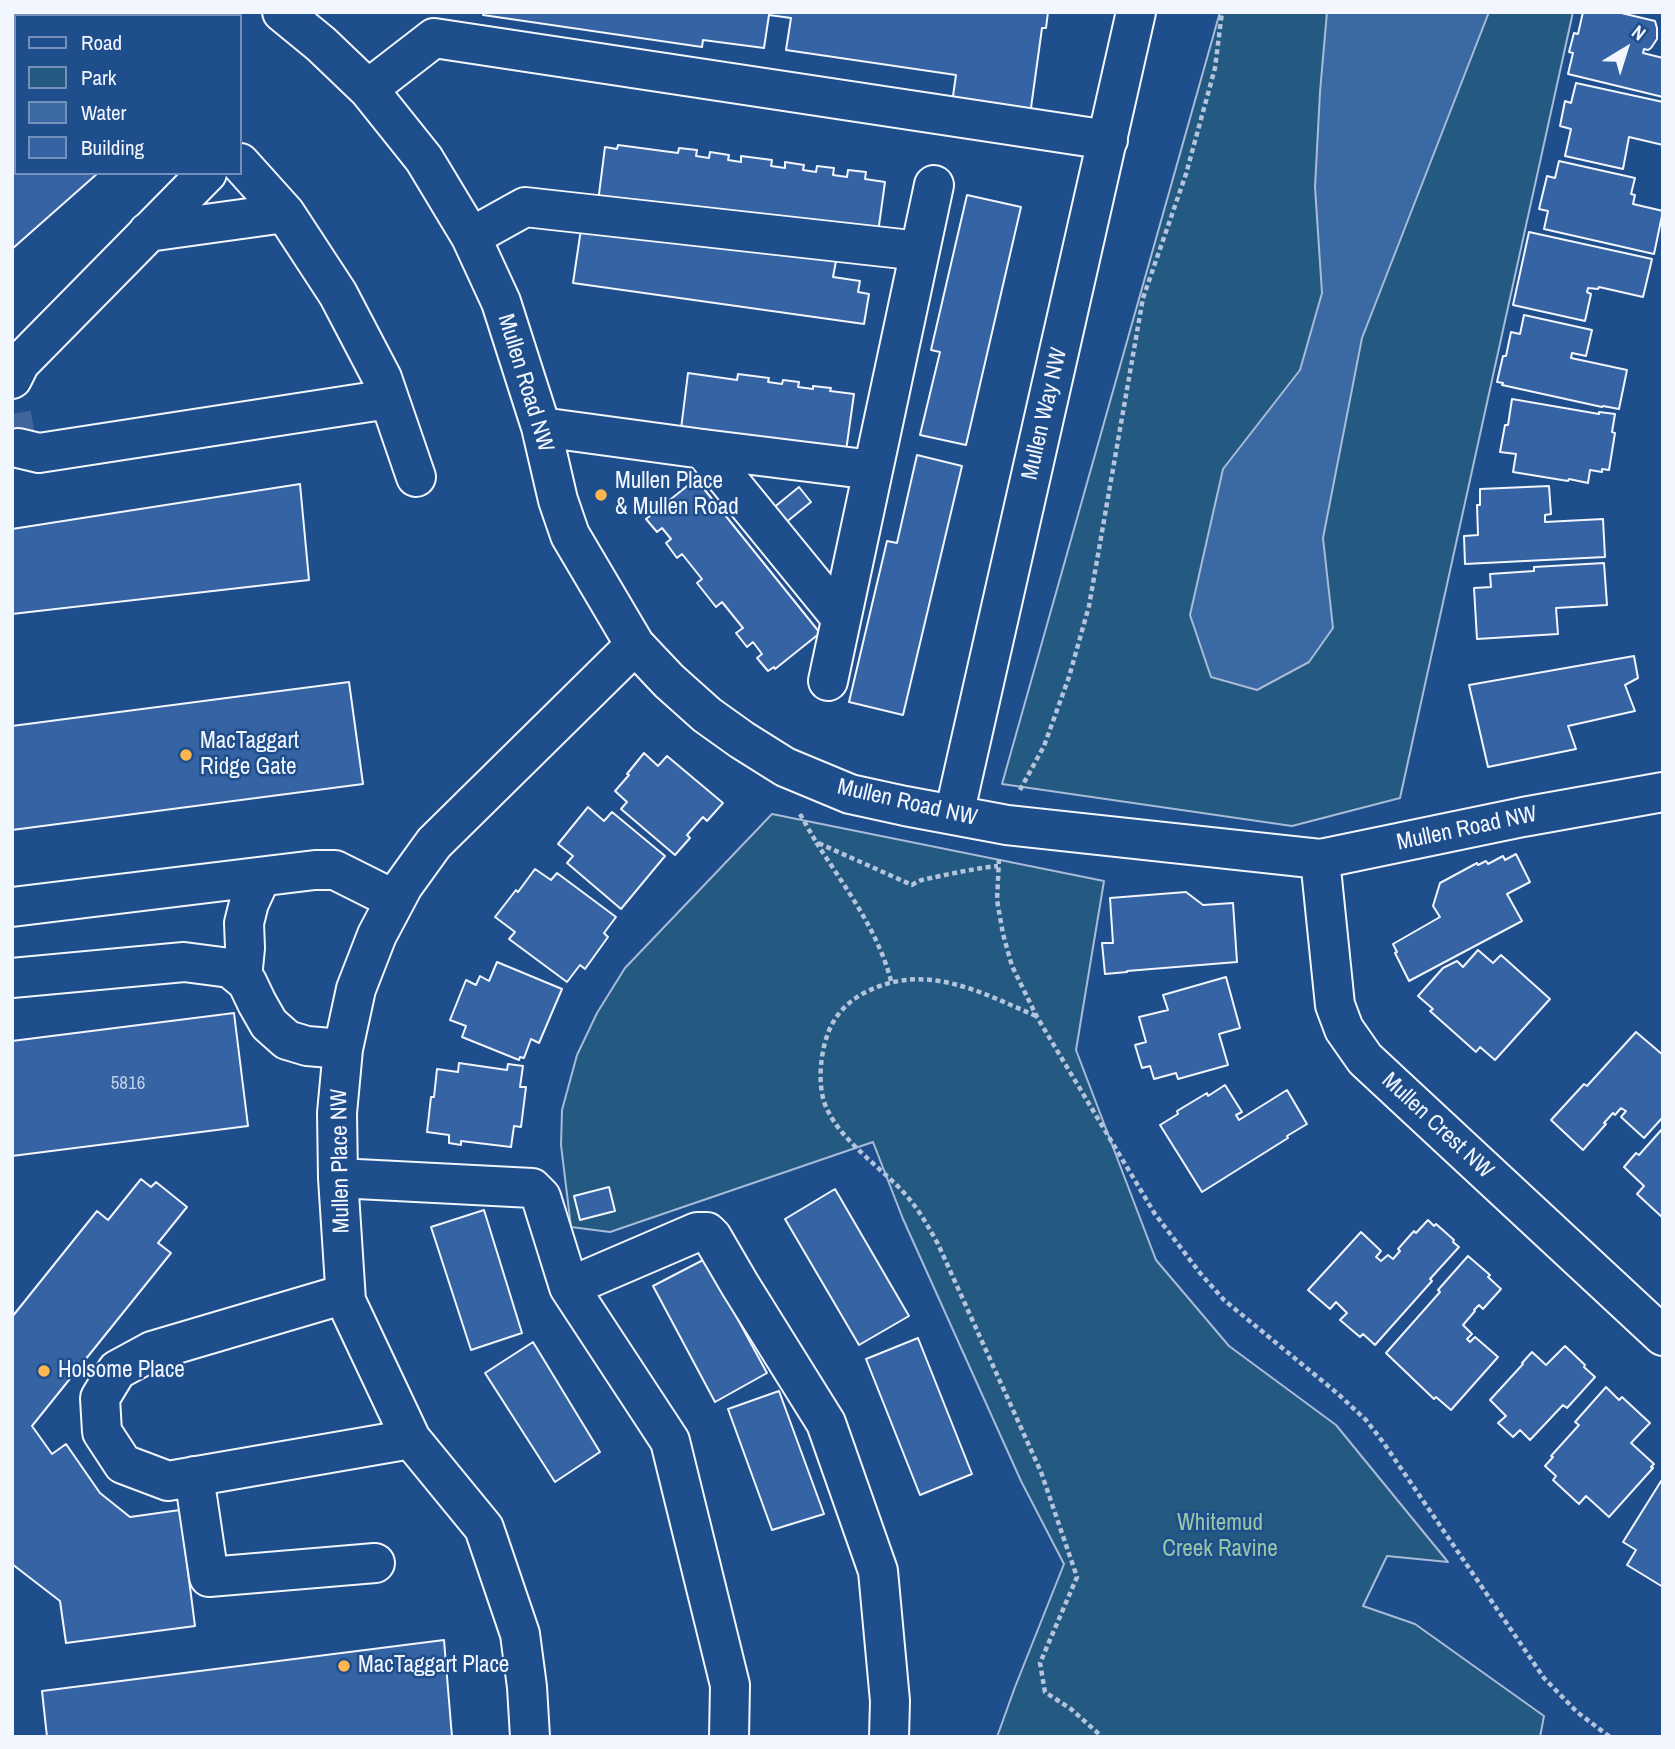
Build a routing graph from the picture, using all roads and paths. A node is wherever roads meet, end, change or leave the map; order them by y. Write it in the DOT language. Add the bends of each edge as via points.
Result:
graph roads {
  1 [pos="282,12"];
  2 [pos="1136,12"];
  3 [pos="1222,12"];
  4 [pos="368,89"];
  5 [pos="1108,140"];
  6 [pos="242,165"];
  7 [pos="205,175"];
  8 [pos="934,185"];
  9 [pos="285,213"];
  10 [pos="148,232"];
  11 [pos="471,237"];
  12 [pos="919,251"];
  13 [pos="12,379"];
  14 [pos="389,399"];
  15 [pos="541,427"];
  16 [pos="18,448"];
  17 [pos="703,449"];
  18 [pos="873,470"];
  19 [pos="416,477"];
  20 [pos="841,618"];
  21 [pos="635,645"];
  22 [pos="828,681"];
  23 [pos="1663,792"];
  24 [pos="1018,794"];
  25 [pos="954,815"];
  26 [pos="1000,852"];
  27 [pos="1320,859"];
  28 [pos="998,866"];
  29 [pos="261,877"];
  30 [pos="395,900"];
  31 [pos="12,907"];
  32 [pos="12,978"];
  33 [pos="242,978"];
  34 [pos="891,981"];
  35 [pos="1037,1017"];
  36 [pos="343,1049"];
  37 [pos="338,1178"];
  38 [pos="569,1287"];
  39 [pos="345,1294"];
  40 [pos="1663,1336"];
  41 [pos="411,1439"];
  42 [pos="194,1476"];
  43 [pos="375,1563"];
  44 [pos="530,1737"];
  45 [pos="729,1737"];
  46 [pos="889,1737"];
  47 [pos="1100,1737"];
  48 [pos="1610,1737"];
  1 -- 4 [label="street, Mullen Road NW"];
  2 -- 5 [label="street, Mullen Way NW"];
  3 -- 24 [label="path" via="1214,68 1186,174 1143,298 1089,606 1044,746"];
  4 -- 5 [label="street" via="434,38"];
  4 -- 11 [label="street, Mullen Road NW" via="424,159"];
  5 -- 25 [label="street, Mullen Way NW"];
  6 -- 9 [label="street"];
  7 -- 10 [label="street"];
  8 -- 12 [label="street"];
  9 -- 10 [label="street"];
  9 -- 14 [label="street" via="338,293"];
  10 -- 13 [label="street" via="20,363"];
  11 -- 12 [label="street" via="525,207"];
  11 -- 15 [label="street, Mullen Road NW" via="501,302"];
  12 -- 18 [label="street"];
  14 -- 16 [label="street" via="39,453"];
  14 -- 19 [label="street"];
  15 -- 17 [label="street"];
  15 -- 21 [label="street, Mullen Road NW" via="570,535"];
  17 -- 18 [label="street"];
  17 -- 20 [label="street"];
  18 -- 20 [label="street"];
  20 -- 22 [label="street"];
  21 -- 25 [label="street, Mullen Road NW" via="707,715 785,767 850,794"];
  21 -- 30 [label="street, Mullen Place NW" via="434,843"];
  23 -- 27 [label="street, Mullen Road NW"];
  25 -- 27 [label="street, Mullen Road NW" via="1048,830"];
  26 -- 28 [label="path"];
  27 -- 40 [label="street, Mullen Crest NW" via="1335,1005 1344,1030 1365,1059"];
  28 -- 34 [label="path" via="921,879 912,885 817,842 872,931"];
  28 -- 35 [label="path" via="1003,934 1012,966"];
  29 -- 30 [label="street" via="335,870"];
  29 -- 31 [label="street"];
  29 -- 33 [label="street" via="244,923"];
  30 -- 36 [label="street, Mullen Place NW" via="356,989"];
  32 -- 33 [label="street" via="184,962 230,968"];
  33 -- 36 [label="street" via="269,1024 287,1040"];
  34 -- 35 [label="path" via="934,979 960,985"];
  34 -- 47 [label="path" via="853,998 829,1031 821,1069 826,1108 924,1217 1041,1472 1077,1577 1040,1663 1045,1692"];
  35 -- 48 [label="path" via="1155,1214 1200,1273 1224,1300 1366,1420 1544,1678 1577,1713"];
  36 -- 37 [label="street, Mullen Place NW" via="337,1113"];
  37 -- 38 [label="street" via="532,1188 541,1197"];
  37 -- 39 [label="street, Mullen Place NW"];
  38 -- 45 [label="street" via="670,1441 730,1685"];
  38 -- 46 [label="street" via="697,1232 712,1237 826,1423 878,1571"];
  39 -- 41 [label="street, Mullen Place NW"];
  39 -- 42 [label="street" via="152,1351 117,1370 100,1398 102,1432 123,1464 168,1481"];
  41 -- 42 [label="street"];
  41 -- 44 [label="street, Mullen Place NW" via="484,1528 520,1634"];
  42 -- 43 [label="street" via="209,1577"];
}
